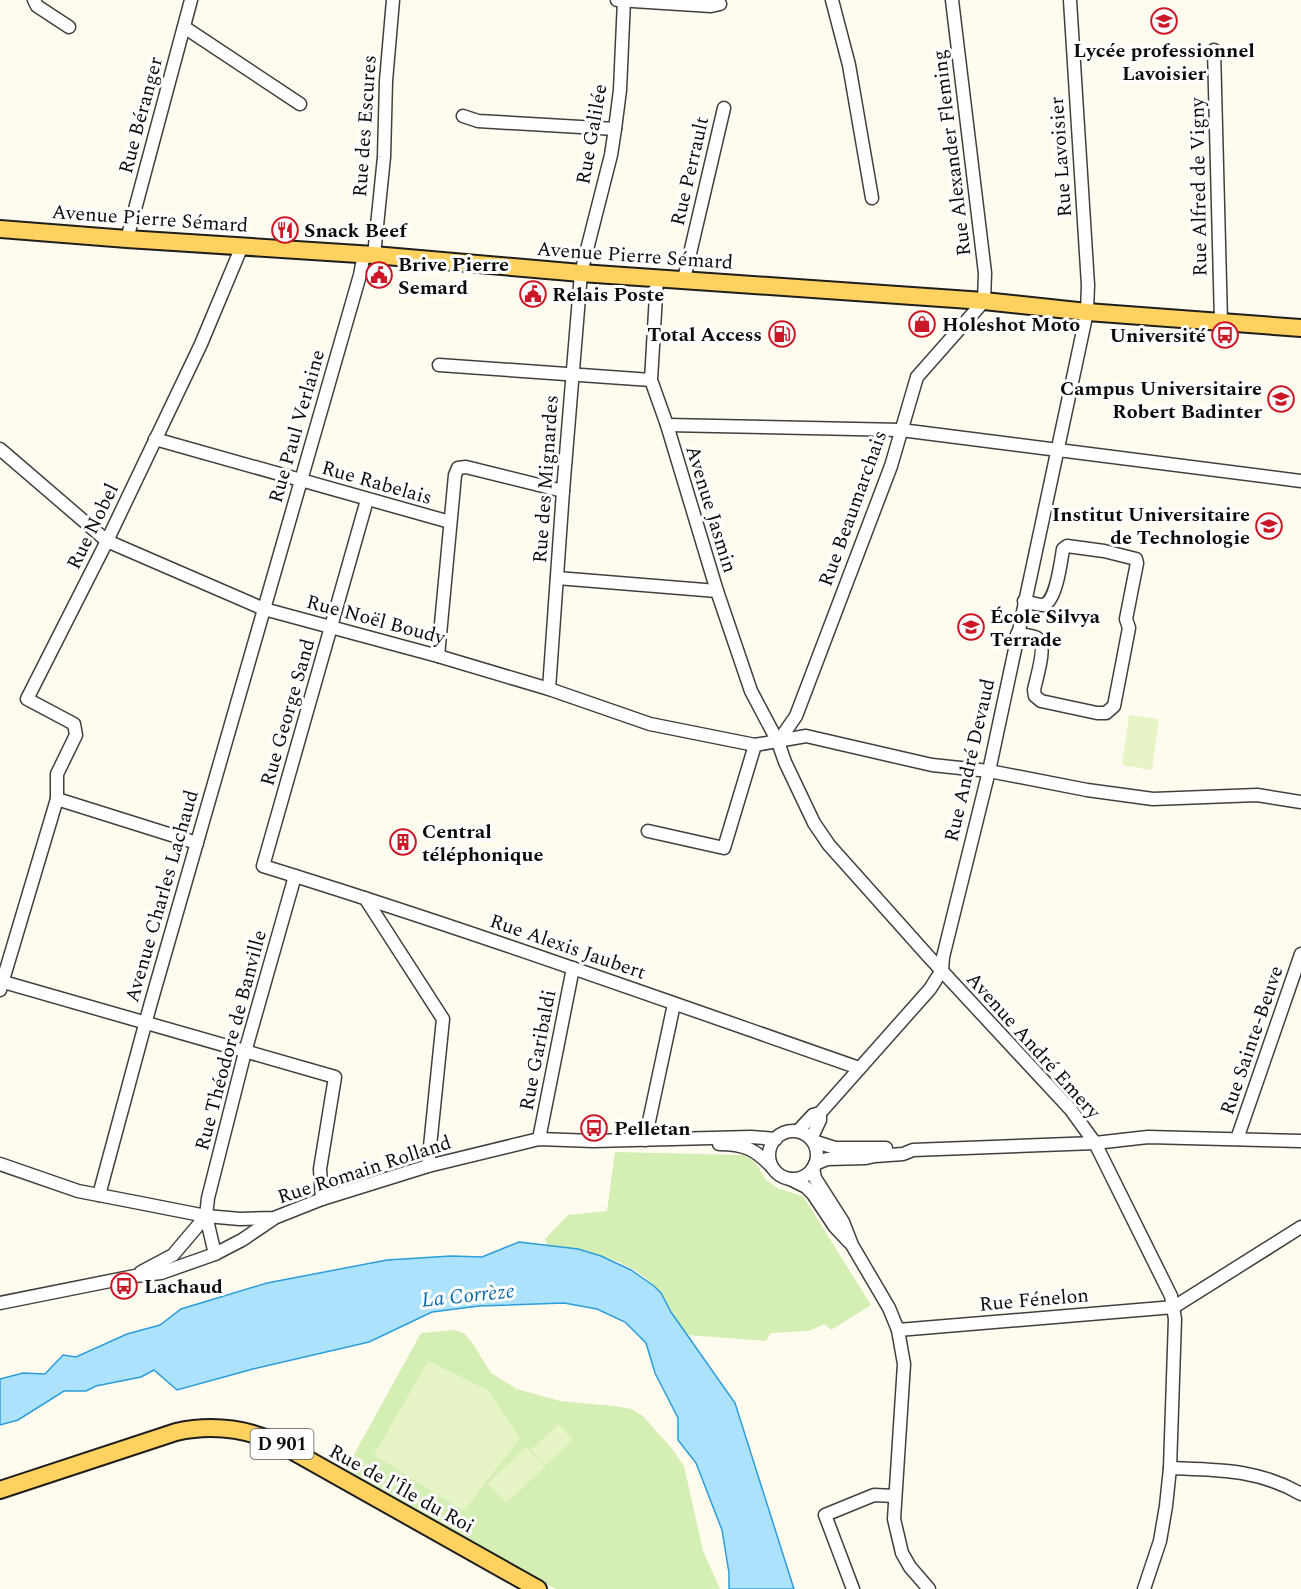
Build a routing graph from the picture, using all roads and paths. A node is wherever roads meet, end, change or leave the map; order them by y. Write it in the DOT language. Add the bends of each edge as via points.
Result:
graph roads {
  1 [pos="34,0"];
  2 [pos="191,0"];
  3 [pos="393,0"];
  4 [pos="622,0"];
  5 [pos="832,0"];
  6 [pos="952,0"];
  7 [pos="1070,0"];
  8 [pos="720,4"];
  9 [pos="69,27"];
  10 [pos="184,27"];
  11 [pos="1214,50"];
  12 [pos="300,104"];
  13 [pos="724,108"];
  14 [pos="463,116"];
  15 [pos="615,129"];
  16 [pos="872,198"];
  17 [pos="0,228"];
  18 [pos="127,239"];
  19 [pos="242,246"];
  20 [pos="369,254"];
  21 [pos="581,273"];
  22 [pos="657,278"];
  23 [pos="684,279"];
  24 [pos="984,301"];
  25 [pos="1087,312"];
  26 [pos="1221,322"];
  27 [pos="1301,328"];
  28 [pos="439,365"];
  29 [pos="572,373"];
  30 [pos="651,380"];
  31 [pos="667,425"];
  32 [pos="901,430"];
  33 [pos="155,439"];
  34 [pos="0,448"];
  35 [pos="1058,450"];
  36 [pos="300,480"];
  37 [pos="1301,481"];
  38 [pos="563,491"];
  39 [pos="367,500"];
  40 [pos="450,522"];
  41 [pos="107,541"];
  42 [pos="557,578"];
  43 [pos="717,591"];
  44 [pos="1024,602"];
  45 [pos="264,609"];
  46 [pos="332,628"];
  47 [pos="1017,634"];
  48 [pos="438,656"];
  49 [pos="549,689"];
  50 [pos="778,742"];
  51 [pos="755,745"];
  52 [pos="989,771"];
  53 [pos="57,799"];
  54 [pos="1301,802"];
  55 [pos="648,831"];
  56 [pos="197,843"];
  57 [pos="263,866"];
  58 [pos="295,876"];
  59 [pos="364,898"];
  60 [pos="1301,954"];
  61 [pos="573,968"];
  62 [pos="942,970"];
  63 [pos="1,984"];
  64 [pos="674,1004"];
  65 [pos="145,1023"];
  66 [pos="245,1052"];
  67 [pos="859,1068"];
  68 [pos="820,1113"];
  69 [pos="798,1131"];
  70 [pos="539,1139"];
  71 [pos="776,1139"];
  72 [pos="1237,1139"];
  73 [pos="645,1140"];
  74 [pos="674,1140"];
  75 [pos="812,1140"];
  76 [pos="1301,1141"];
  77 [pos="1095,1143"];
  78 [pos="914,1150"];
  79 [pos="0,1164"];
  80 [pos="428,1166"];
  81 [pos="814,1166"];
  82 [pos="773,1168"];
  83 [pos="788,1179"];
  84 [pos="99,1195"];
  85 [pos="322,1198"];
  86 [pos="206,1216"];
  87 [pos="274,1218"];
  88 [pos="1301,1227"];
  89 [pos="852,1245"];
  90 [pos="215,1254"];
  91 [pos="135,1276"];
  92 [pos="0,1303"];
  93 [pos="1174,1306"];
  94 [pos="898,1330"];
  95 [pos="1170,1468"];
  96 [pos="0,1490"];
  97 [pos="1301,1494"];
  98 [pos="895,1496"];
  99 [pos="528,1586"];
  100 [pos="853,1589"];
  101 [pos="929,1589"];
  102 [pos="1144,1589"];
  1 -- 9 [label="street"];
  2 -- 10 [label="street, Rue Béranger"];
  3 -- 20 [label="street, Rue des Escures" via="384,157"];
  4 -- 8 [label="street"];
  4 -- 15 [label="street, Rue Galilée"];
  5 -- 16 [label="street" via="849,65"];
  6 -- 24 [label="street, Rue Alexander Fleming" via="985,273"];
  7 -- 25 [label="street, Rue Lavoisier"];
  10 -- 12 [label="street"];
  10 -- 18 [label="street, Rue Béranger"];
  11 -- 26 [label="street, Rue Alfred de Vigny"];
  13 -- 23 [label="street, Rue Perrault"];
  14 -- 15 [label="street" via="478,121"];
  15 -- 21 [label="street, Rue Galilée"];
  17 -- 18 [label="main road, Avenue Pierre Sémard"];
  18 -- 19 [label="main road, Avenue Pierre Sémard"];
  19 -- 20 [label="main road, Avenue Pierre Sémard"];
  19 -- 33 [label="street, Rue Nobel"];
  20 -- 21 [label="main road, Avenue Pierre Sémard"];
  20 -- 36 [label="street, Rue Paul Verlaine"];
  21 -- 22 [label="main road, Avenue Pierre Sémard"];
  21 -- 29 [label="street, Rue des Mignardes"];
  22 -- 23 [label="main road, Avenue Pierre Sémard"];
  22 -- 30 [label="street, Avenue Jasmin"];
  23 -- 24 [label="main road, Avenue Pierre Sémard"];
  24 -- 25 [label="main road, Avenue Pierre Sémard"];
  24 -- 32 [label="street, Rue Beaumarchais" via="917,377"];
  25 -- 26 [label="main road, Avenue Pierre Sémard"];
  25 -- 35 [label="street, Rue André Devaud"];
  26 -- 27 [label="main road, Avenue Pierre Sémard"];
  28 -- 29 [label="street"];
  29 -- 30 [label="street"];
  29 -- 38 [label="street, Rue des Mignardes"];
  30 -- 31 [label="street, Avenue Jasmin"];
  31 -- 32 [label="street"];
  31 -- 43 [label="street, Avenue Jasmin"];
  32 -- 35 [label="street"];
  32 -- 50 [label="street, Rue Beaumarchais" via="891,466 796,716"];
  33 -- 36 [label="street, Rue Rabelais"];
  33 -- 41 [label="street, Rue Nobel"];
  34 -- 41 [label="street, Rue Noël Boudy"];
  35 -- 37 [label="street"];
  35 -- 44 [label="street, Rue André Devaud"];
  36 -- 39 [label="street, Rue Rabelais"];
  36 -- 45 [label="street, Rue Paul Verlaine"];
  38 -- 40 [label="street" via="458,468"];
  38 -- 42 [label="street, Rue des Mignardes"];
  39 -- 40 [label="street, Rue Rabelais"];
  39 -- 46 [label="street, Rue George Sand"];
  40 -- 48 [label="street"];
  41 -- 45 [label="street, Rue Noël Boudy"];
  41 -- 53 [label="street, Rue Nobel" via="27,699 74,724 76,735 57,774"];
  42 -- 43 [label="street"];
  42 -- 49 [label="street, Rue des Mignardes"];
  43 -- 50 [label="street, Avenue Jasmin" via="751,691"];
  44 -- 47 [label="street, Rue André Devaud"];
  44 -- 47 [label="street" via="1049,602 1067,546 1136,559 1126,619 1129,628 1113,706 1106,713 1097,713 1041,701 1034,690 1042,643 1037,638"];
  45 -- 46 [label="street, Rue Noël Boudy"];
  45 -- 56 [label="street, Avenue Charles Lachaud"];
  46 -- 48 [label="street, Rue Noël Boudy"];
  46 -- 57 [label="street, Rue George Sand"];
  47 -- 52 [label="street, Rue André Devaud"];
  48 -- 49 [label="street, Rue Noël Boudy"];
  49 -- 51 [label="street, Rue Noël Boudy" via="650,724"];
  50 -- 51 [label="street, Rue Noël Boudy"];
  50 -- 52 [label="street, Rue Noël Boudy" via="806,736 932,765"];
  50 -- 62 [label="street, Avenue André Emery" via="814,823"];
  51 -- 55 [label="street" via="724,848"];
  52 -- 54 [label="street, Rue Noël Boudy" via="1153,799 1257,795"];
  52 -- 62 [label="street, Rue André Devaud"];
  53 -- 56 [label="street"];
  53 -- 63 [label="street"];
  56 -- 65 [label="street, Avenue Charles Lachaud"];
  57 -- 58 [label="street, Rue Alexis Jaubert"];
  58 -- 59 [label="street, Rue Alexis Jaubert"];
  58 -- 66 [label="street, Rue Théodore de Banville"];
  59 -- 61 [label="street, Rue Alexis Jaubert"];
  59 -- 80 [label="street" via="443,1019"];
  60 -- 72 [label="street, Rue Sainte-Beuve"];
  61 -- 64 [label="street, Rue Alexis Jaubert"];
  61 -- 70 [label="street, Rue Garibaldi"];
  62 -- 67 [label="street" via="930,989"];
  62 -- 77 [label="street, Avenue André Emery" via="1071,1110"];
  63 -- 65 [label="street"];
  64 -- 67 [label="street, Rue Alexis Jaubert"];
  64 -- 73 [label="street"];
  65 -- 66 [label="street"];
  65 -- 84 [label="street, Avenue Charles Lachaud"];
  66 -- 85 [label="street" via="335,1077 320,1169"];
  66 -- 86 [label="street, Rue Théodore de Banville"];
  67 -- 68 [label="street"];
  68 -- 69 [label="street"];
  68 -- 75 [label="street"];
  69 -- 71 [label="street" via="788,1131"];
  69 -- 75 [label="street"];
  70 -- 73 [label="street, Rue Romain Rolland"];
  70 -- 80 [label="street, Rue Romain Rolland"];
  71 -- 74 [label="street, Rue Romain Rolland"];
  71 -- 82 [label="street" via="769,1150"];
  72 -- 76 [label="street"];
  72 -- 77 [label="street" via="1148,1137"];
  73 -- 74 [label="street, Rue Romain Rolland"];
  74 -- 82 [label="street, Rue Romain Rolland" via="749,1147"];
  75 -- 78 [label="street" via="835,1148"];
  75 -- 81 [label="street" via="817,1150"];
  77 -- 78 [label="street"];
  77 -- 93 [label="street, Avenue André Emery"];
  78 -- 81 [label="street" via="866,1158 827,1159"];
  79 -- 84 [label="street, Rue Romain Rolland"];
  80 -- 85 [label="street, Rue Romain Rolland"];
  81 -- 83 [label="street" via="807,1175"];
  81 -- 89 [label="street" via="815,1178 843,1222"];
  82 -- 83 [label="street"];
  83 -- 89 [label="street" via="813,1194"];
  84 -- 86 [label="street, Rue Romain Rolland"];
  85 -- 87 [label="street, Rue Romain Rolland"];
  86 -- 87 [label="street, Rue Romain Rolland"];
  86 -- 90 [label="street"];
  86 -- 91 [label="street" via="173,1255"];
  87 -- 90 [label="street"];
  88 -- 93 [label="street"];
  89 -- 94 [label="street"];
  90 -- 91 [label="street" via="160,1273"];
  91 -- 92 [label="street"];
  93 -- 94 [label="street, Rue Fénelon"];
  93 -- 95 [label="street, Avenue André Emery"];
  94 -- 98 [label="street" via="903,1374"];
  95 -- 97 [label="street" via="1244,1472"];
  95 -- 102 [label="street, Avenue André Emery" via="1160,1541"];
  96 -- 99 [label="main road, Rue de l'Île du Roi / D 901" via="176,1432 205,1428 240,1430 282,1445"];
  98 -- 100 [label="street" via="874,1495 825,1515"];
  98 -- 101 [label="street" via="898,1544 910,1567"];
}
